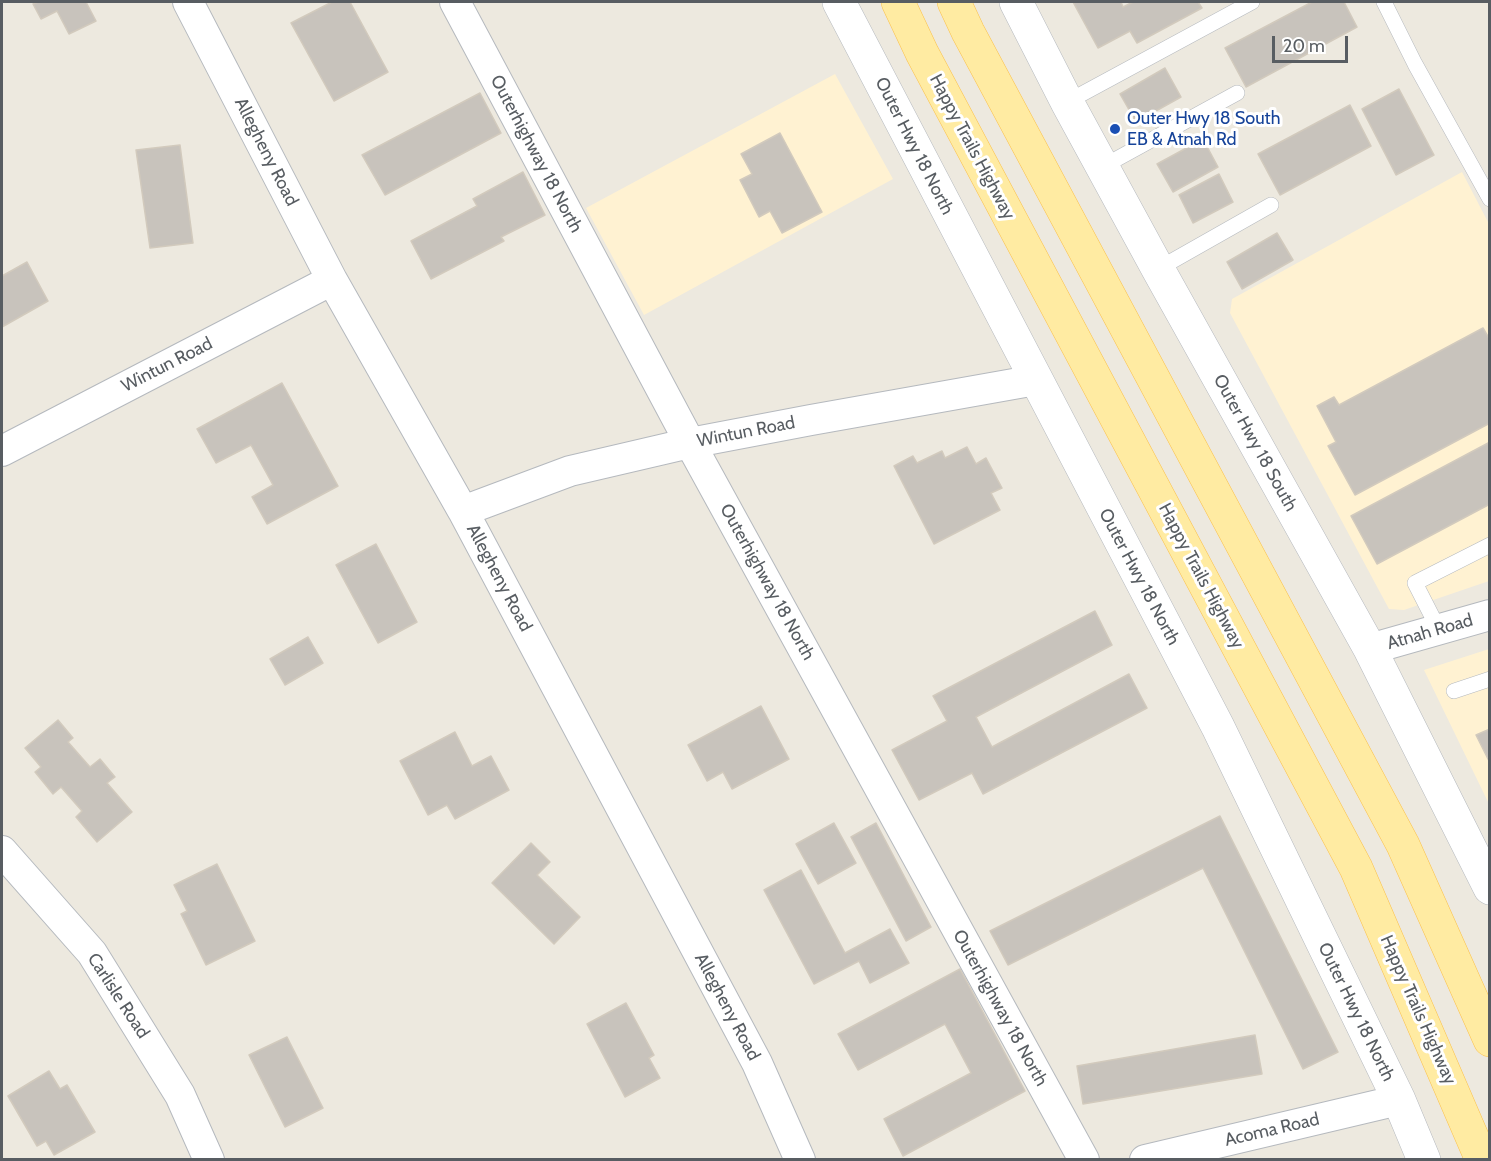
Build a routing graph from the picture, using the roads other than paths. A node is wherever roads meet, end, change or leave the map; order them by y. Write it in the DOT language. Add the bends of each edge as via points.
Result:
graph roads {
  1 [pos="188,2"];
  2 [pos="455,2"];
  3 [pos="839,2"];
  4 [pos="898,2"];
  5 [pos="954,2"];
  6 [pos="1016,2"];
  7 [pos="1252,2"];
  8 [pos="1384,2"];
  9 [pos="1237,93"];
  10 [pos="1067,102"];
  11 [pos="1102,167"];
  12 [pos="1490,199"];
  13 [pos="1271,205"];
  14 [pos="1158,269"];
  15 [pos="332,280"];
  16 [pos="1036,380"];
  17 [pos="690,443"];
  18 [pos="2,450"];
  19 [pos="463,511"];
  20 [pos="1490,545"];
  21 [pos="1490,615"];
  22 [pos="1439,630"];
  23 [pos="1370,649"];
  24 [pos="1490,679"];
  25 [pos="1454,691"];
  26 [pos="2,851"];
  27 [pos="1490,888"];
  28 [pos="1490,1040"];
  29 [pos="1399,1100"];
  30 [pos="208,1160"];
  31 [pos="800,1160"];
  32 [pos="1084,1160"];
  33 [pos="1144,1160"];
  34 [pos="1424,1160"];
  35 [pos="1482,1160"];
  1 -- 15 [label="street, Allegheny Road"];
  2 -- 17 [label="street, Outerhighway 18 North"];
  3 -- 16 [label="street, Outer Hwy 18 North"];
  4 -- 35 [label="main road, Happy Trails Highway" via="1356,868"];
  5 -- 28 [label="main road" via="1402,845"];
  6 -- 10 [label="street, Outer Hwy 18 South"];
  7 -- 10 [label="lane"];
  8 -- 12 [label="lane"];
  9 -- 11 [label="lane"];
  10 -- 11 [label="street, Outer Hwy 18 South"];
  11 -- 14 [label="street, Outer Hwy 18 South"];
  13 -- 14 [label="lane"];
  14 -- 23 [label="street, Outer Hwy 18 South"];
  15 -- 18 [label="street, Wintun Road"];
  15 -- 19 [label="street, Allegheny Road"];
  16 -- 17 [label="street, Wintun Road"];
  16 -- 29 [label="street, Outer Hwy 18 North" via="1218,727"];
  17 -- 19 [label="street, Wintun Road" via="570,471"];
  17 -- 32 [label="street, Outerhighway 18 North"];
  19 -- 31 [label="street, Allegheny Road" via="758,1063"];
  20 -- 22 [label="lane" via="1415,583"];
  21 -- 22 [label="street, Atnah Road"];
  22 -- 23 [label="street, Atnah Road"];
  23 -- 27 [label="street, Outer Hwy 18 South"];
  24 -- 25 [label="lane"];
  26 -- 30 [label="street, Carlisle Road" via="92,953 180,1095"];
  29 -- 33 [label="street, Acoma Road"];
  29 -- 34 [label="street, Outer Hwy 18 North"];
}
